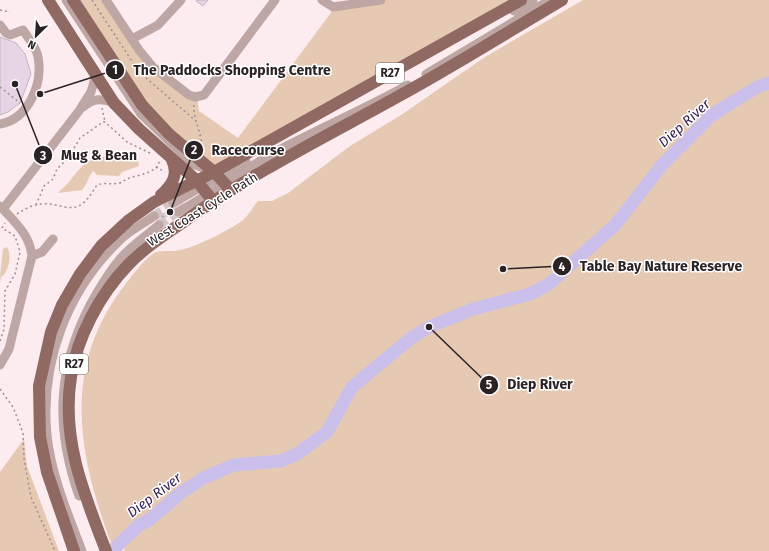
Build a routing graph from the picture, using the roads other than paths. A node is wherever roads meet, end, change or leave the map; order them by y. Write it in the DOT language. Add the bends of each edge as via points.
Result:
graph roads {
  1 [pos="48,0"];
  2 [pos="55,0"];
  3 [pos="66,0"];
  4 [pos="73,0"];
  5 [pos="106,0"];
  6 [pos="181,0"];
  7 [pos="275,0"];
  8 [pos="322,0"];
  9 [pos="381,0"];
  10 [pos="521,0"];
  11 [pos="533,0"];
  12 [pos="550,0"];
  13 [pos="562,0"];
  14 [pos="0,25"];
  15 [pos="132,39"];
  16 [pos="96,75"];
  17 [pos="114,103"];
  18 [pos="79,111"];
  19 [pos="0,124"];
  20 [pos="172,159"];
  21 [pos="222,181"];
  22 [pos="204,191"];
  23 [pos="154,202"];
  24 [pos="173,203"];
  25 [pos="1,208"];
  26 [pos="178,212"];
  27 [pos="154,216"];
  28 [pos="159,225"];
  29 [pos="53,239"];
  30 [pos="32,256"];
  31 [pos="0,365"];
  32 [pos="89,513"];
  33 [pos="70,529"];
  34 [pos="74,551"];
  35 [pos="82,551"];
  36 [pos="101,551"];
  37 [pos="106,551"];
  1 -- 16 [label="main road"];
  2 -- 22 [label="street" via="127,111 181,161"];
  3 -- 21 [label="street" via="141,114 193,164"];
  4 -- 21 [label="main road" via="142,105 169,134"];
  5 -- 15 [label="street"];
  6 -- 15 [label="street" via="158,25"];
  7 -- 15 [label="street" via="204,95 196,97 181,89 153,67"];
  8 -- 9 [label="street" via="333,7"];
  10 -- 21 [label="main road, R27"];
  11 -- 21 [label="street"];
  12 -- 21 [label="street" via="406,86"];
  13 -- 21 [label="main road, R27" via="415,88 313,142"];
  14 -- 19 [label="street" via="10,34 23,30 37,52 39,66 38,84 27,106 12,120"];
  16 -- 17 [label="main road"];
  16 -- 18 [label="street" via="91,92"];
  17 -- 18 [label="street" via="94,100"];
  17 -- 20 [label="main road"];
  18 -- 25 [label="street"];
  20 -- 22 [label="main road"];
  20 -- 23 [label="main road" via="175,177"];
  21 -- 22 [label="main road, R27"];
  21 -- 22 [label="main road, R27"];
  22 -- 23 [label="main road, R27"];
  22 -- 24 [label="street"];
  22 -- 26 [label="street"];
  22 -- 32 [label="main road, R27" via="126,266 89,322 79,346 71,376 69,436"];
  23 -- 33 [label="main road, R27" via="129,220 101,246 80,274 62,305 51,332 39,386 40,437 47,472"];
  25 -- 30 [label="street" via="25,234"];
  27 -- 33 [label="street" via="120,240 87,278 66,315 58,336 45,405 53,469"];
  28 -- 32 [label="street" via="128,251 99,287 78,328 65,375 62,407 65,446 70,467"];
  29 -- 30 [label="street" via="42,252"];
  30 -- 31 [label="street" via="9,349"];
  32 -- 36 [label="street"];
  32 -- 37 [label="main road, R27"];
  33 -- 34 [label="main road, R27"];
  33 -- 35 [label="street"];
}
